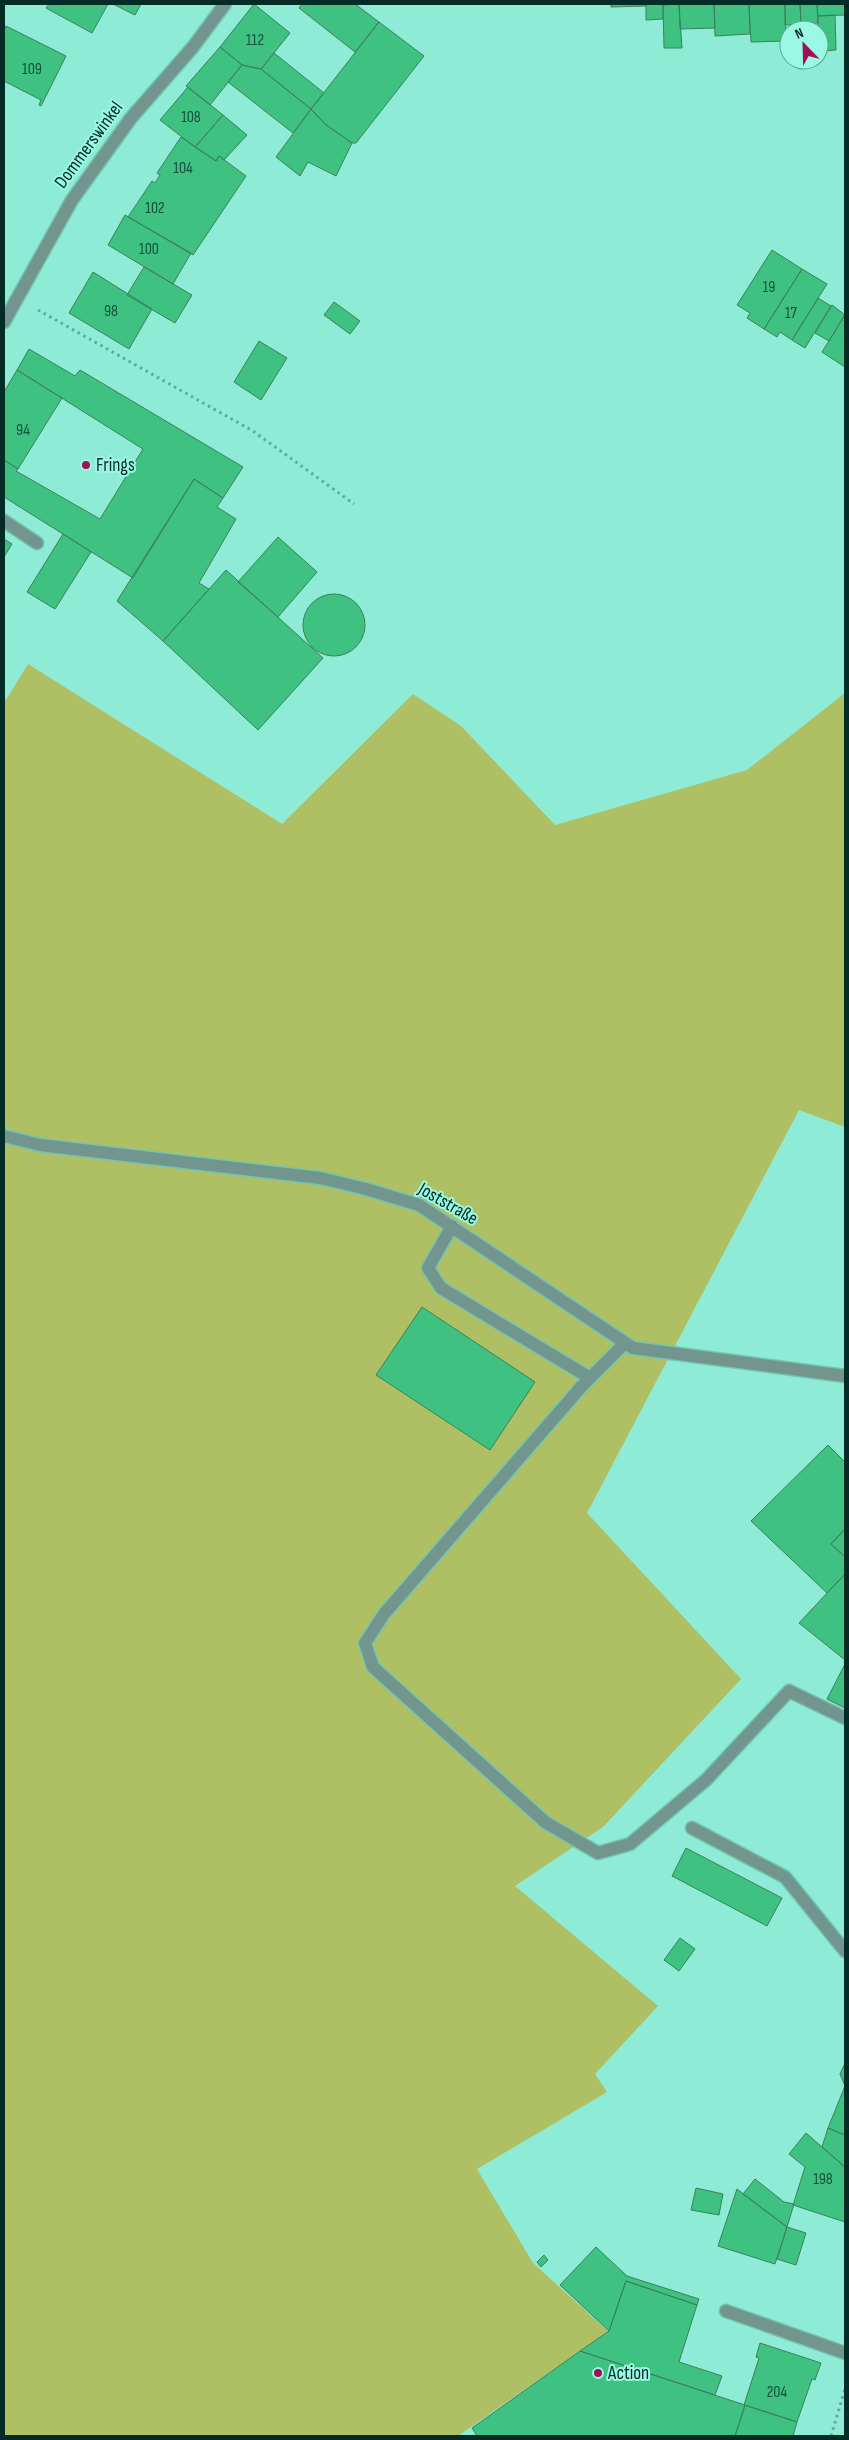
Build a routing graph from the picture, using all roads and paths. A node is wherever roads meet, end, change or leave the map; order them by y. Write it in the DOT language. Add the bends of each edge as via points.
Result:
graph roads {
  1 [pos="225,4"];
  2 [pos="17,299"];
  3 [pos="4,322"];
  4 [pos="354,504"];
  5 [pos="4,521"];
  6 [pos="37,543"];
  7 [pos="4,1136"];
  8 [pos="452,1226"];
  9 [pos="625,1343"];
  10 [pos="845,1376"];
  11 [pos="590,1378"];
  12 [pos="845,1718"];
  13 [pos="692,1828"];
  14 [pos="845,1951"];
  15 [pos="726,2311"];
  16 [pos="845,2353"];
  17 [pos="845,2390"];
  18 [pos="831,2436"];
  1 -- 2 [label="street, Dommerswinkel" via="194,47 130,118 72,200"];
  2 -- 3 [label="street, Dommerswinkel"];
  2 -- 4 [label="path" via="252,431"];
  5 -- 6 [label="street"];
  7 -- 8 [label="street, Joststraße" via="40,1145 320,1178 419,1205"];
  8 -- 9 [label="street, Joststraße"];
  8 -- 11 [label="street" via="428,1268 441,1288"];
  9 -- 10 [label="street, Joststraße" via="633,1348"];
  9 -- 11 [label="street"];
  11 -- 12 [label="street" via="384,1614 365,1643 373,1667 544,1822 598,1853 630,1844 706,1780 789,1691"];
  13 -- 14 [label="street" via="785,1877"];
  15 -- 16 [label="street"];
  17 -- 18 [label="path"];
}
